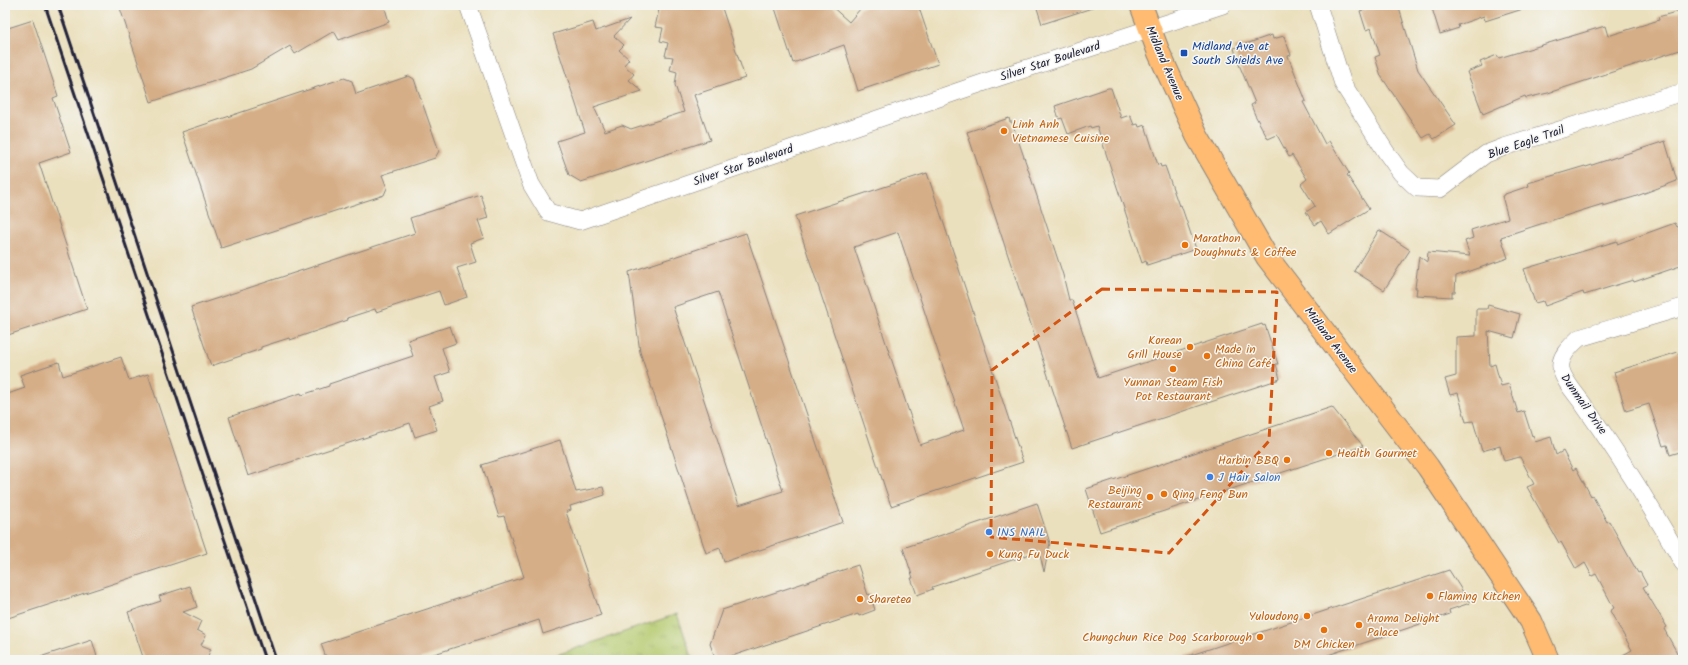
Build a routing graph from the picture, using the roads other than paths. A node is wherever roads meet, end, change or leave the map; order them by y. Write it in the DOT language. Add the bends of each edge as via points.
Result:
graph roads {
  1 [pos="468,5"];
  2 [pos="1141,5"];
  3 [pos="1223,5"];
  4 [pos="1318,5"];
  5 [pos="1150,29"];
  6 [pos="1683,92"];
  7 [pos="1683,307"];
  8 [pos="1683,563"];
  9 [pos="1548,660"];
  1 -- 5 [label="street, Silver Star Boulevard" via="530,184 548,212 580,221 1000,77"];
  2 -- 5 [label="main road, Midland Avenue"];
  3 -- 5 [label="street, Silver Star Boulevard"];
  4 -- 6 [label="street, Blue Eagle Trail" via="1343,84 1401,173 1418,188 1440,189 1486,154 1504,147"];
  5 -- 9 [label="main road, Midland Avenue" via="1198,136 1268,257 1428,467 1531,621"];
  7 -- 8 [label="street, Dunmail Drive" via="1579,338 1561,361 1560,370 1611,441"];
}
